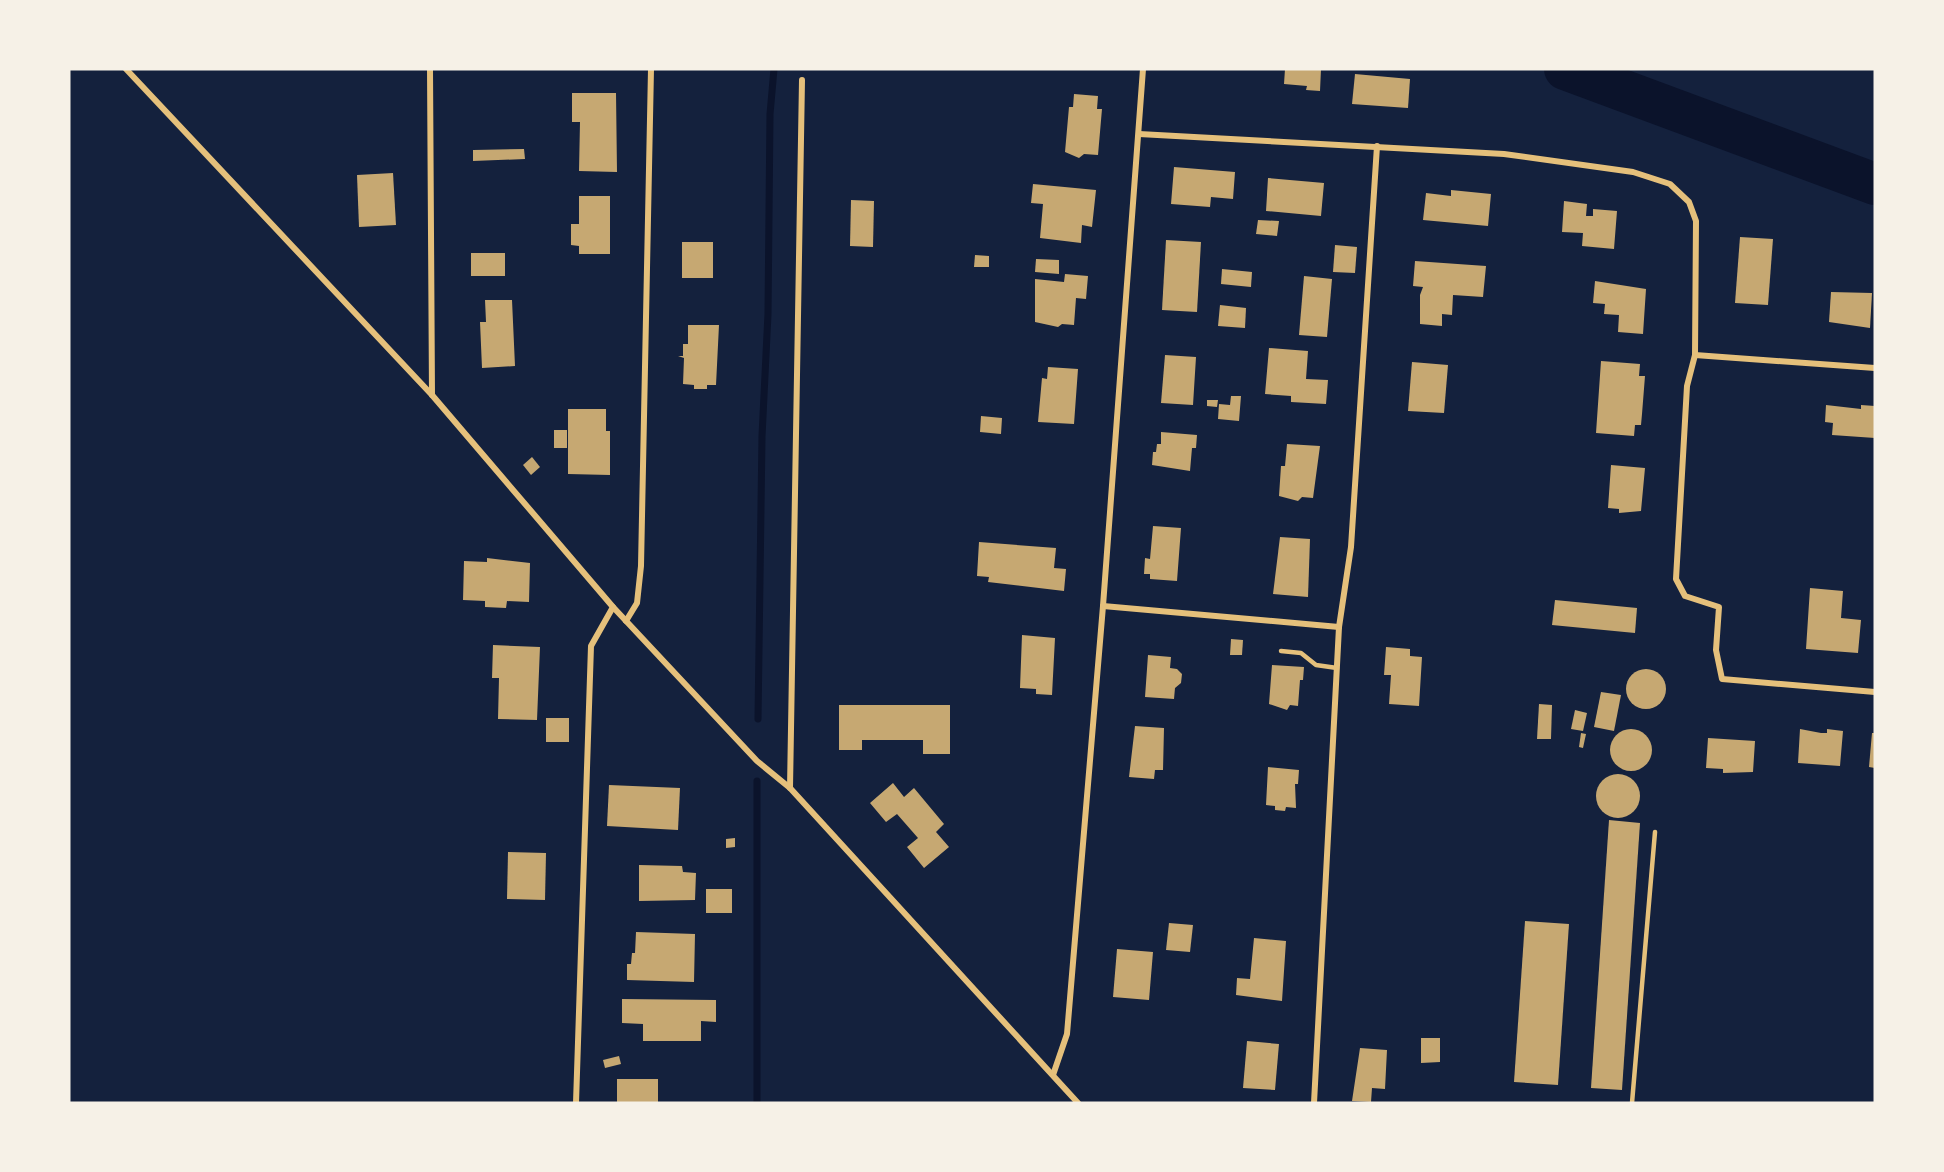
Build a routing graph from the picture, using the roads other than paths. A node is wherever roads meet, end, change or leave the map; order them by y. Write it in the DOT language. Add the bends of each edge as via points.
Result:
graph roads {
  1 [pos="126,69"];
  2 [pos="430,69"];
  3 [pos="651,69"];
  4 [pos="1143,69"];
  5 [pos="802,80"];
  6 [pos="1139,134"];
  7 [pos="1377,146"];
  8 [pos="1695,355"];
  9 [pos="1875,368"];
  10 [pos="432,395"];
  11 [pos="1103,606"];
  12 [pos="613,607"];
  13 [pos="626,621"];
  14 [pos="1339,627"];
  15 [pos="1281,651"];
  16 [pos="1337,668"];
  17 [pos="1875,692"];
  18 [pos="790,788"];
  19 [pos="1655,832"];
  20 [pos="1053,1075"];
  21 [pos="576,1103"];
  22 [pos="1078,1103"];
  23 [pos="1314,1103"];
  24 [pos="1632,1103"];
  1 -- 10 [label="street"];
  2 -- 10 [label="street"];
  3 -- 13 [label="street" via="641,566 637,603"];
  4 -- 6 [label="street"];
  5 -- 18 [label="street"];
  6 -- 7 [label="street"];
  6 -- 11 [label="street"];
  7 -- 8 [label="street" via="1504,154 1633,172 1670,184 1689,201 1696,221"];
  7 -- 14 [label="street" via="1351,547"];
  8 -- 9 [label="street"];
  8 -- 17 [label="street" via="1687,386 1676,579 1685,596 1719,607 1716,650 1722,679"];
  10 -- 12 [label="street"];
  11 -- 14 [label="street"];
  11 -- 20 [label="street" via="1067,1034"];
  12 -- 13 [label="street"];
  12 -- 21 [label="street" via="591,646"];
  13 -- 18 [label="street" via="757,761"];
  14 -- 16 [label="street"];
  15 -- 16 [label="lane" via="1301,653 1316,665"];
  16 -- 23 [label="street"];
  18 -- 20 [label="street"];
  19 -- 24 [label="lane"];
  20 -- 22 [label="street"];
}
